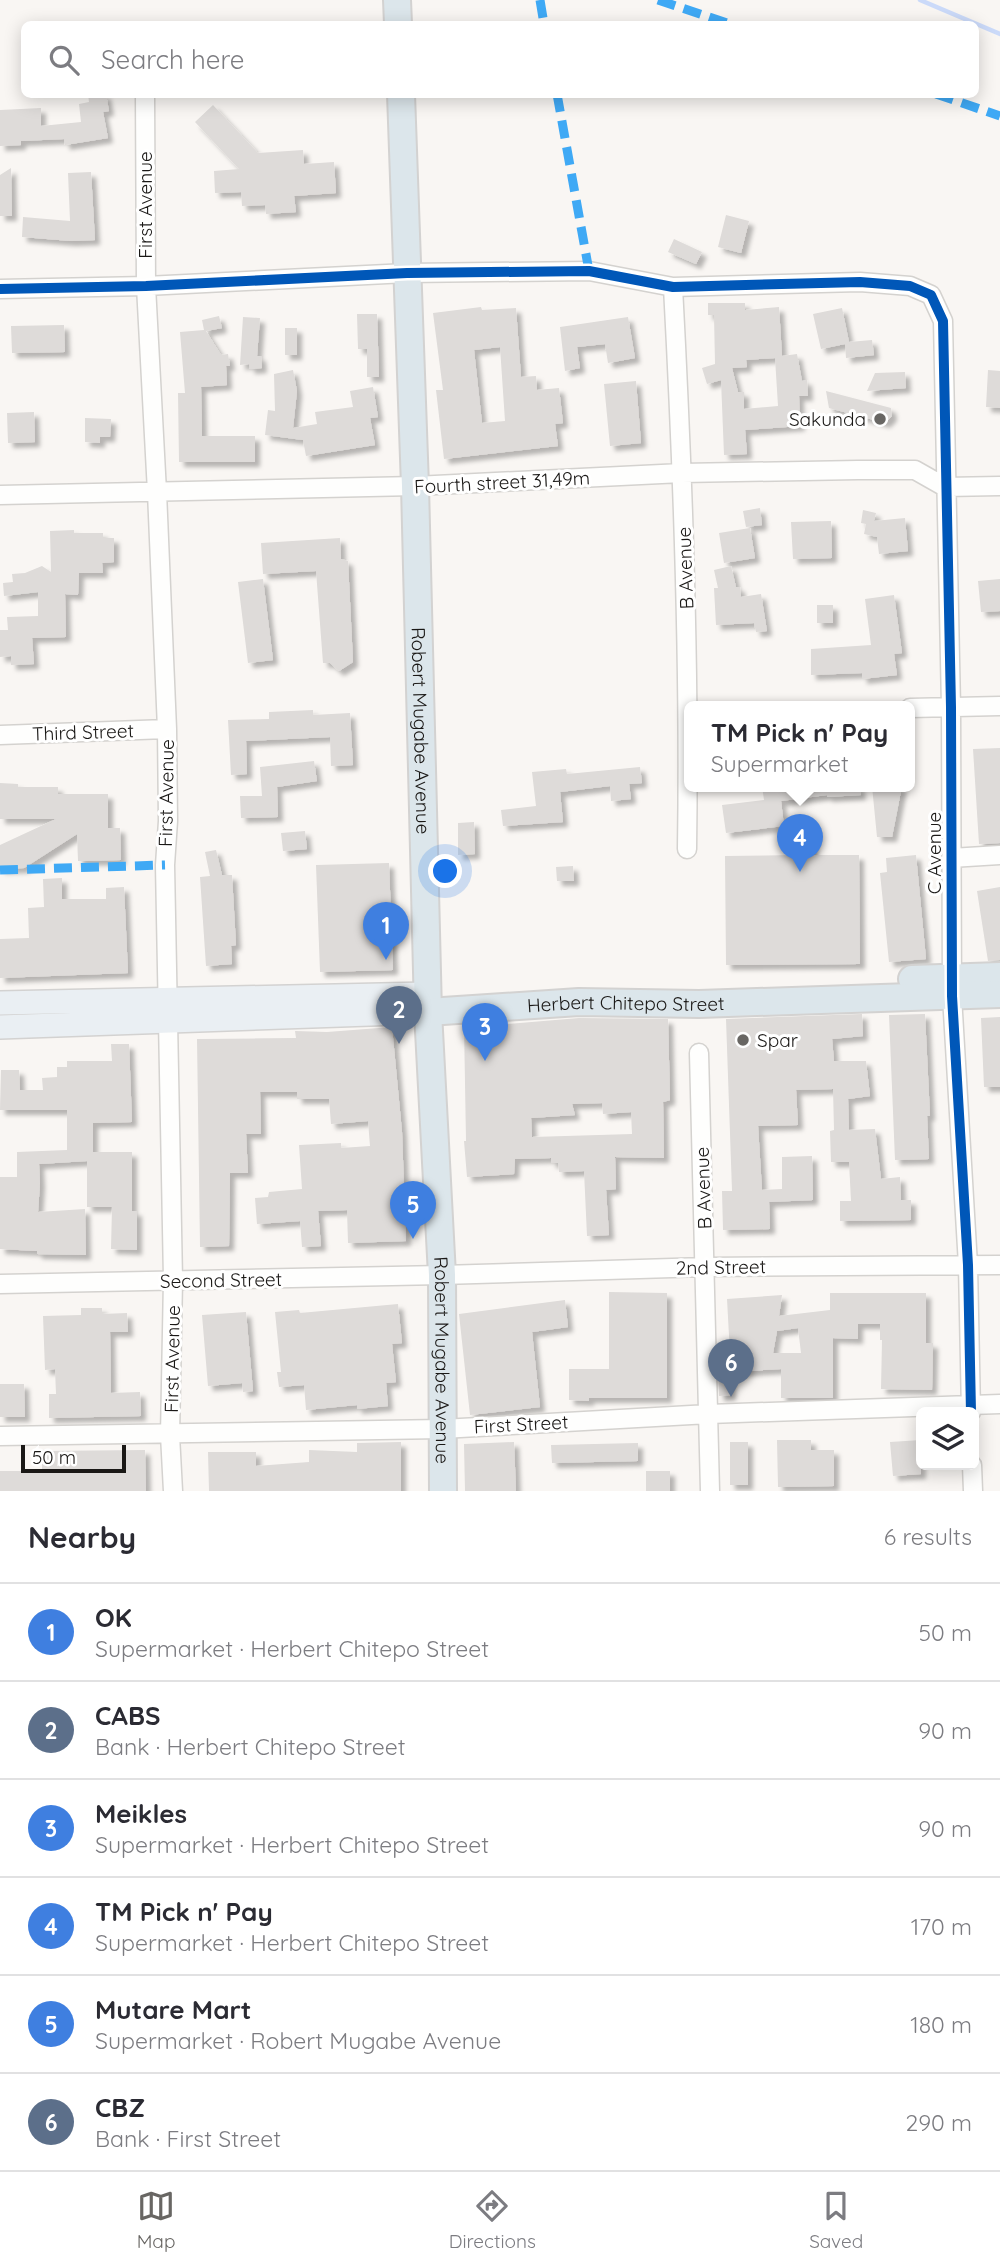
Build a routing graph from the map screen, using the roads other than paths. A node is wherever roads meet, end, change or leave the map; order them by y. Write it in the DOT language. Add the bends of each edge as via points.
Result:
graph roads {
  1 [pos="397,0"];
  2 [pos="398,21"];
  3 [pos="145,98"];
  4 [pos="401,98"];
  5 [pos="407,272"];
  6 [pos="146,286"];
  7 [pos="673,287"];
  8 [pos="0,289"];
  9 [pos="682,473"];
  10 [pos="415,486"];
  11 [pos="1000,486"];
  12 [pos="945,487"];
  13 [pos="157,492"];
  14 [pos="0,495"];
  15 [pos="689,701"];
  16 [pos="1000,706"];
  17 [pos="951,707"];
  18 [pos="915,708"];
  19 [pos="167,729"];
  20 [pos="0,735"];
  21 [pos="688,792"];
  22 [pos="687,849"];
  23 [pos="1000,855"];
  24 [pos="951,858"];
  25 [pos="1000,976"];
  26 [pos="953,986"];
  27 [pos="1000,994"];
  28 [pos="169,999"];
  29 [pos="0,1003"];
  30 [pos="428,1003"];
  31 [pos="168,1022"];
  32 [pos="0,1027"];
  33 [pos="699,1053"];
  34 [pos="968,1265"];
  35 [pos="1000,1265"];
  36 [pos="705,1267"];
  37 [pos="442,1275"];
  38 [pos="173,1280"];
  39 [pos="0,1284"];
  40 [pos="1000,1404"];
  41 [pos="971,1407"];
  42 [pos="978,1407"];
  43 [pos="916,1409"];
  44 [pos="709,1414"];
  45 [pos="442,1429"];
  46 [pos="170,1434"];
  47 [pos="0,1436"];
  48 [pos="972,1470"];
  49 [pos="173,1491"];
  50 [pos="443,1491"];
  51 [pos="710,1491"];
  52 [pos="973,1491"];
  1 -- 2 [label="highway"];
  3 -- 6 [label="street, First Avenue"];
  4 -- 5 [label="highway, Robert Mugabe Avenue"];
  5 -- 6 [label="street"];
  5 -- 7 [label="street" via="589,271"];
  5 -- 10 [label="highway, Robert Mugabe Avenue"];
  6 -- 8 [label="street"];
  6 -- 13 [label="street, First Avenue"];
  7 -- 9 [label="street, B Avenue"];
  7 -- 12 [label="street, C Avenue" via="860,282 910,286 931,295 943,321"];
  9 -- 10 [label="street, Fourth street 31,49m"];
  9 -- 12 [label="street, Fourth street 31,49m" via="905,469"];
  9 -- 15 [label="street, B Avenue"];
  10 -- 13 [label="street, Fourth street 31,49m"];
  10 -- 30 [label="highway, Robert Mugabe Avenue"];
  11 -- 12 [label="street"];
  12 -- 17 [label="street, C Avenue"];
  13 -- 14 [label="street, Fourth street 31,49m"];
  13 -- 19 [label="street, First Avenue"];
  16 -- 17 [label="street"];
  17 -- 18 [label="street"];
  17 -- 24 [label="street, C Avenue"];
  19 -- 20 [label="street, Third Street"];
  19 -- 28 [label="street, First Avenue"];
  21 -- 22 [label="street, B Avenue"];
  23 -- 24 [label="street"];
  24 -- 26 [label="street, C Avenue"];
  25 -- 26 [label="highway, Herbert Chitepo Street"];
  26 -- 27 [label="highway, Herbert Chitepo Street"];
  26 -- 30 [label="highway, Herbert Chitepo Street" via="699,1004"];
  26 -- 34 [label="street, C Avenue"];
  28 -- 29 [label="main road, Herbert Chitepo Street"];
  28 -- 30 [label="main road, Herbert Chitepo Street"];
  28 -- 31 [label="street, First Avenue"];
  30 -- 31 [label="main road, Herbert Chitepo Street"];
  30 -- 37 [label="highway, Robert Mugabe Avenue"];
  31 -- 32 [label="main road, Herbert Chitepo Street"];
  31 -- 38 [label="street, First Avenue"];
  33 -- 36 [label="street, B Avenue"];
  34 -- 35 [label="street, 2nd Street"];
  34 -- 36 [label="street, 2nd Street"];
  34 -- 41 [label="street, C Avenue"];
  36 -- 37 [label="street, 2nd Street"];
  36 -- 44 [label="street, B Avenue"];
  37 -- 38 [label="street, Second Street"];
  37 -- 45 [label="highway, Robert Mugabe Avenue"];
  38 -- 39 [label="street, Second Street"];
  38 -- 46 [label="street, First Avenue"];
  40 -- 42 [label="street, First Street"];
  43 -- 44 [label="street, First Street"];
  44 -- 45 [label="street, First Street"];
  44 -- 51 [label="street, B Avenue"];
  45 -- 46 [label="street, First Street"];
  45 -- 50 [label="highway, Robert Mugabe Avenue"];
  46 -- 47 [label="street, First Street"];
  46 -- 49 [label="street, First Avenue"];
  48 -- 52 [label="street"];
}
